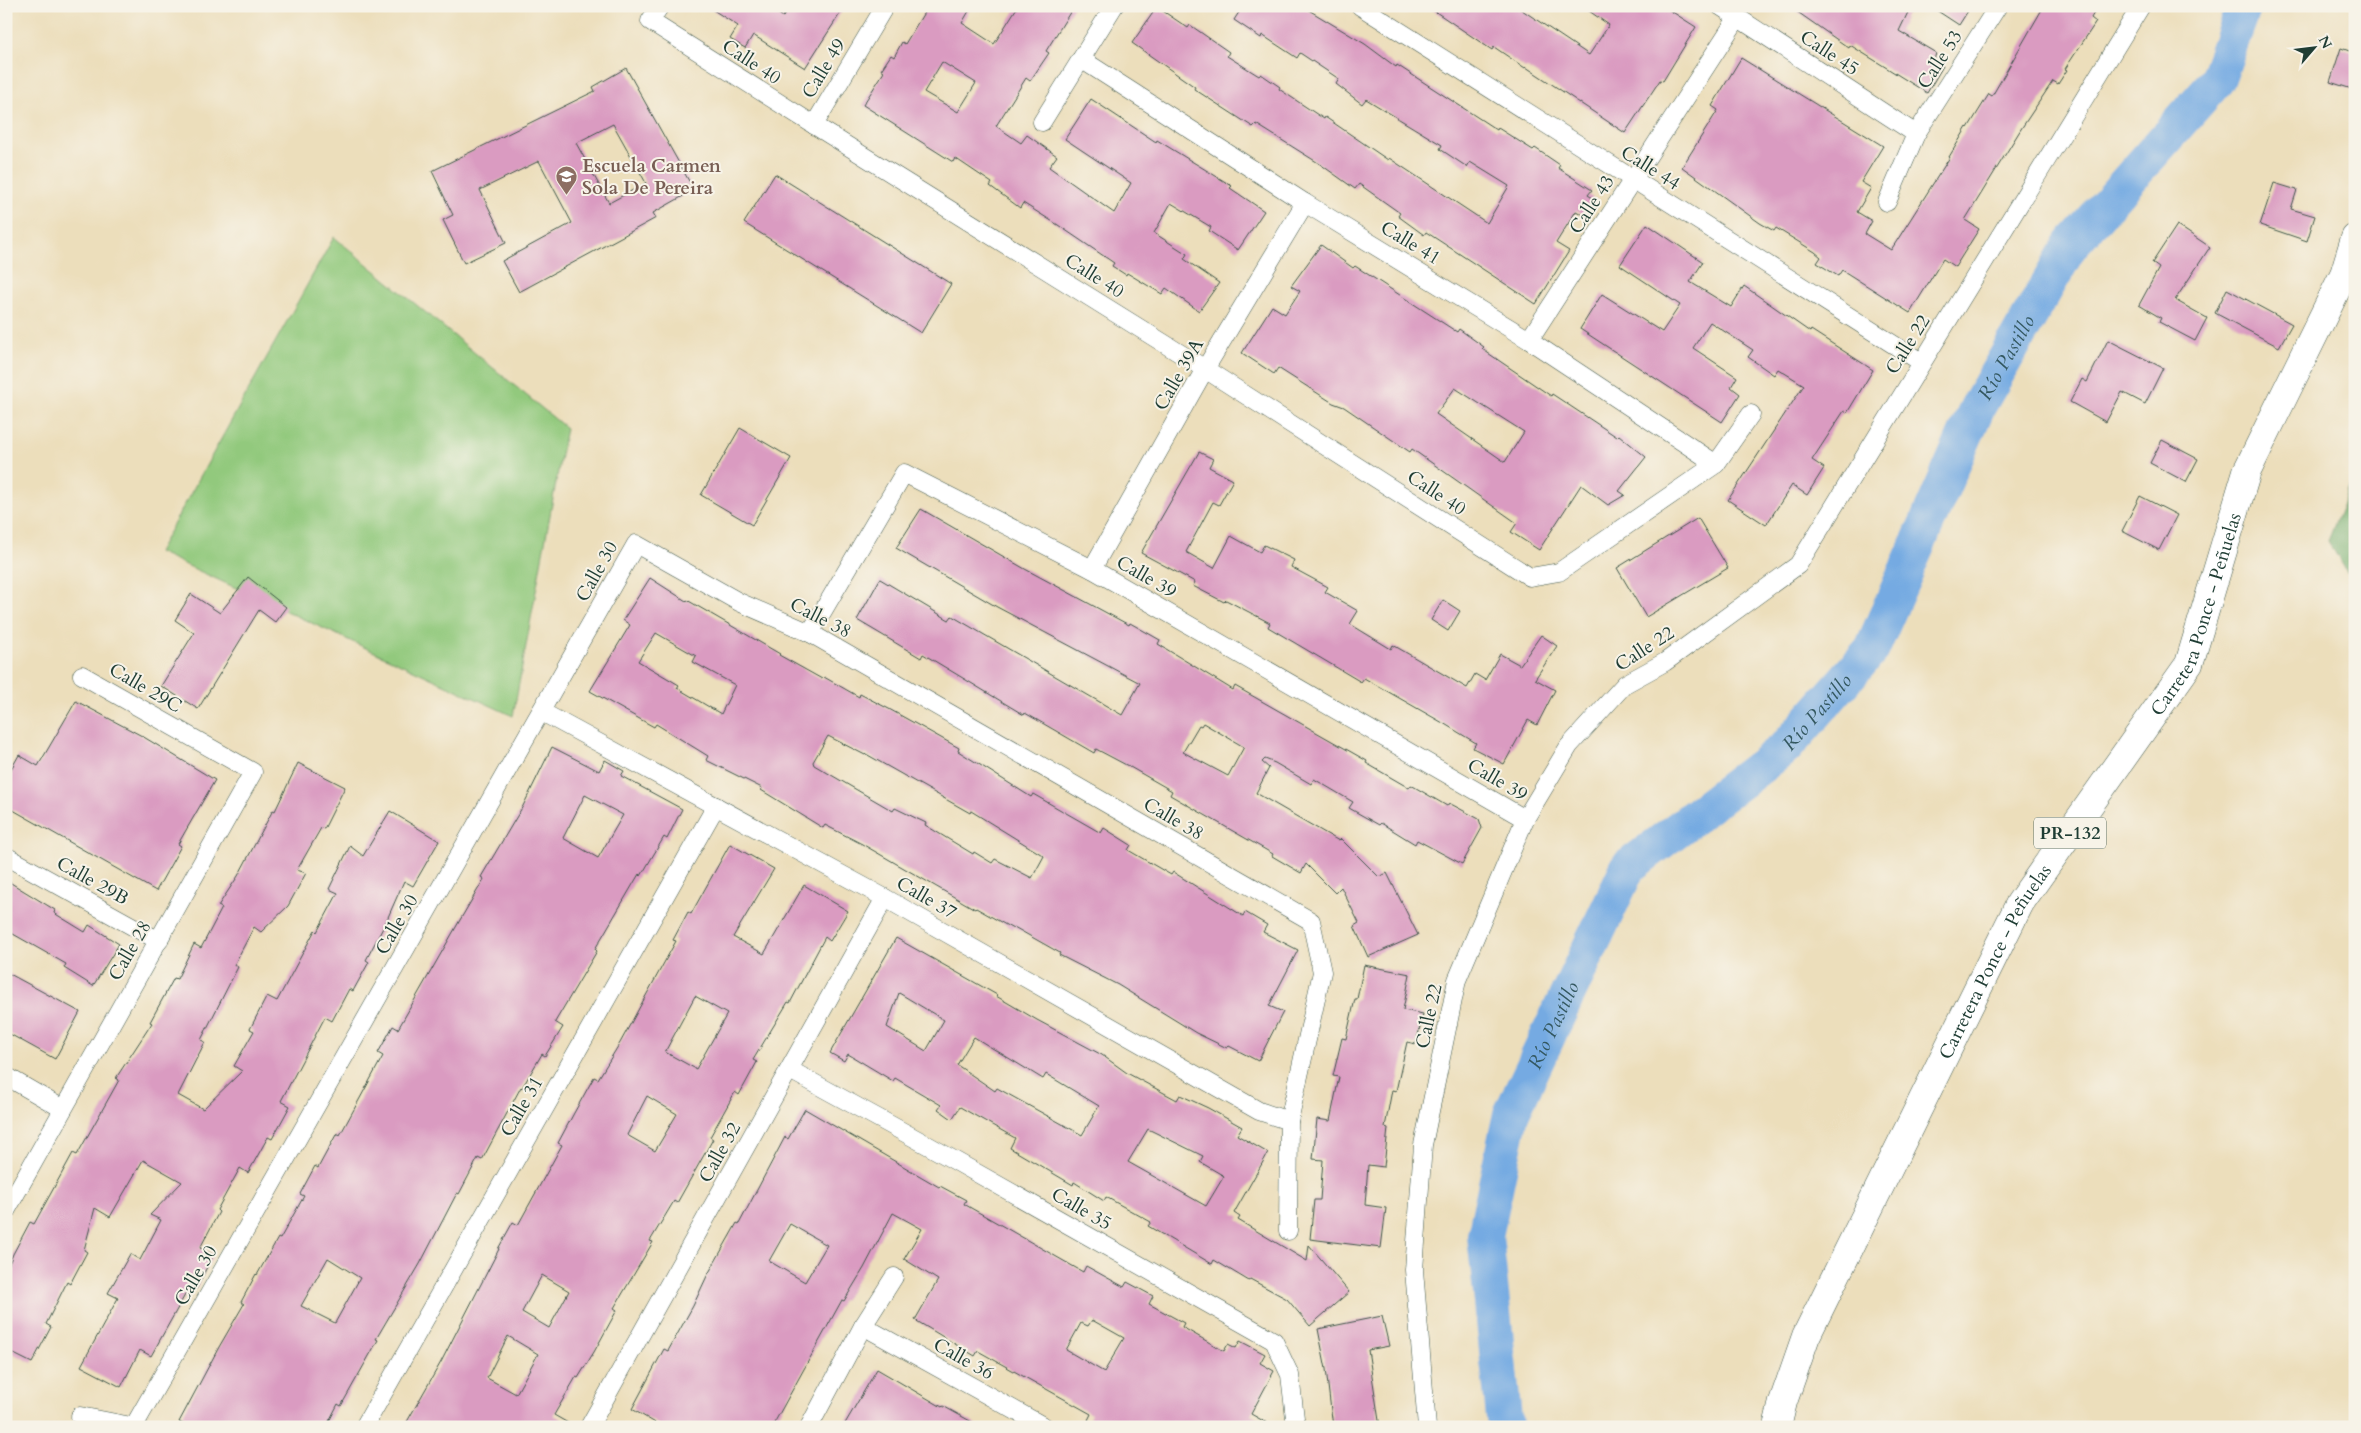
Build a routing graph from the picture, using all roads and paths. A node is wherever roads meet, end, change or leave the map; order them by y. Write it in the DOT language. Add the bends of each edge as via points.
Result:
graph roads {
  1 [pos="660,6"];
  2 [pos="885,6"];
  3 [pos="1114,6"];
  4 [pos="1360,6"];
  5 [pos="1720,6"];
  6 [pos="1998,6"];
  7 [pos="2141,6"];
  8 [pos="1738,17"];
  9 [pos="1081,59"];
  10 [pos="1042,122"];
  11 [pos="814,125"];
  12 [pos="1916,134"];
  13 [pos="1632,180"];
  14 [pos="1305,202"];
  15 [pos="1887,202"];
  16 [pos="2355,238"];
  17 [pos="1529,340"];
  18 [pos="1922,362"];
  19 [pos="1206,369"];
  20 [pos="1751,414"];
  21 [pos="1716,464"];
  22 [pos="1092,569"];
  23 [pos="739,602"];
  24 [pos="810,633"];
  25 [pos="82,675"];
  26 [pos="542,712"];
  27 [pos="190,736"];
  28 [pos="716,806"];
  29 [pos="1525,819"];
  30 [pos="6,856"];
  31 [pos="885,898"];
  32 [pos="159,941"];
  33 [pos="790,1070"];
  34 [pos="6,1076"];
  35 [pos="64,1109"];
  36 [pos="1289,1121"];
  37 [pos="6,1212"];
  38 [pos="1288,1230"];
  39 [pos="894,1277"];
  40 [pos="863,1326"];
  41 [pos="80,1416"];
  42 [pos="135,1426"];
  43 [pos="364,1427"];
  44 [pos="589,1427"];
  45 [pos="809,1427"];
  46 [pos="1045,1427"];
  47 [pos="1296,1427"];
  48 [pos="1427,1427"];
  49 [pos="1777,1427"];
  1 -- 11 [label="street, Calle 40" via="650,21"];
  2 -- 11 [label="street, Calle 49"];
  3 -- 9 [label="street"];
  4 -- 13 [label="street, Calle 44"];
  5 -- 8 [label="street, Calle 45"];
  6 -- 12 [label="street, Calle 53"];
  7 -- 18 [label="street, Calle 22"];
  8 -- 12 [label="street, Calle 45"];
  8 -- 13 [label="street, Calle 43"];
  9 -- 10 [label="street"];
  9 -- 14 [label="street, Calle 41"];
  11 -- 19 [label="street, Calle 40"];
  12 -- 15 [label="street, Calle 53"];
  13 -- 17 [label="street, Calle 43"];
  13 -- 18 [label="street, Calle 44"];
  14 -- 17 [label="street, Calle 41"];
  14 -- 19 [label="street, Calle 39A"];
  16 -- 49 [label="main road, Carretera Ponce - Peñuelas / PR-132" via="2344,274 2247,471 2189,664 2020,903 1806,1336"];
  17 -- 21 [label="street, Calle 41"];
  18 -- 29 [label="street, Calle 22" via="1798,565 1665,662 1625,684 1569,746"];
  19 -- 21 [label="street, Calle 40" via="1530,577 1559,572"];
  19 -- 22 [label="street, Calle 39A"];
  20 -- 21 [label="street"];
  22 -- 24 [label="street, Calle 39" via="904,473"];
  22 -- 29 [label="street, Calle 39"];
  23 -- 24 [label="street, Calle 38"];
  23 -- 26 [label="street, Calle 30" via="636,544"];
  24 -- 36 [label="street, Calle 38" via="1311,921 1322,972"];
  25 -- 27 [label="street, Calle 29C"];
  26 -- 28 [label="street, Calle 37"];
  26 -- 42 [label="street, Calle 30"];
  27 -- 32 [label="street, Calle 28" via="253,772"];
  28 -- 31 [label="street, Calle 37"];
  28 -- 43 [label="street, Calle 31"];
  29 -- 48 [label="street, Calle 22" via="1457,980 1423,1145 1414,1270"];
  30 -- 32 [label="street, Calle 29B"];
  31 -- 33 [label="street, Calle 32"];
  31 -- 36 [label="street, Calle 37" via="1259,1111"];
  32 -- 35 [label="street, Calle 28"];
  33 -- 44 [label="street, Calle 32"];
  33 -- 47 [label="street, Calle 35" via="1274,1341 1290,1375"];
  34 -- 35 [label="street"];
  35 -- 37 [label="street, Calle 28"];
  36 -- 38 [label="street, Calle 38"];
  39 -- 40 [label="street"];
  40 -- 45 [label="street"];
  40 -- 46 [label="street, Calle 36"];
  41 -- 42 [label="street"];
}
